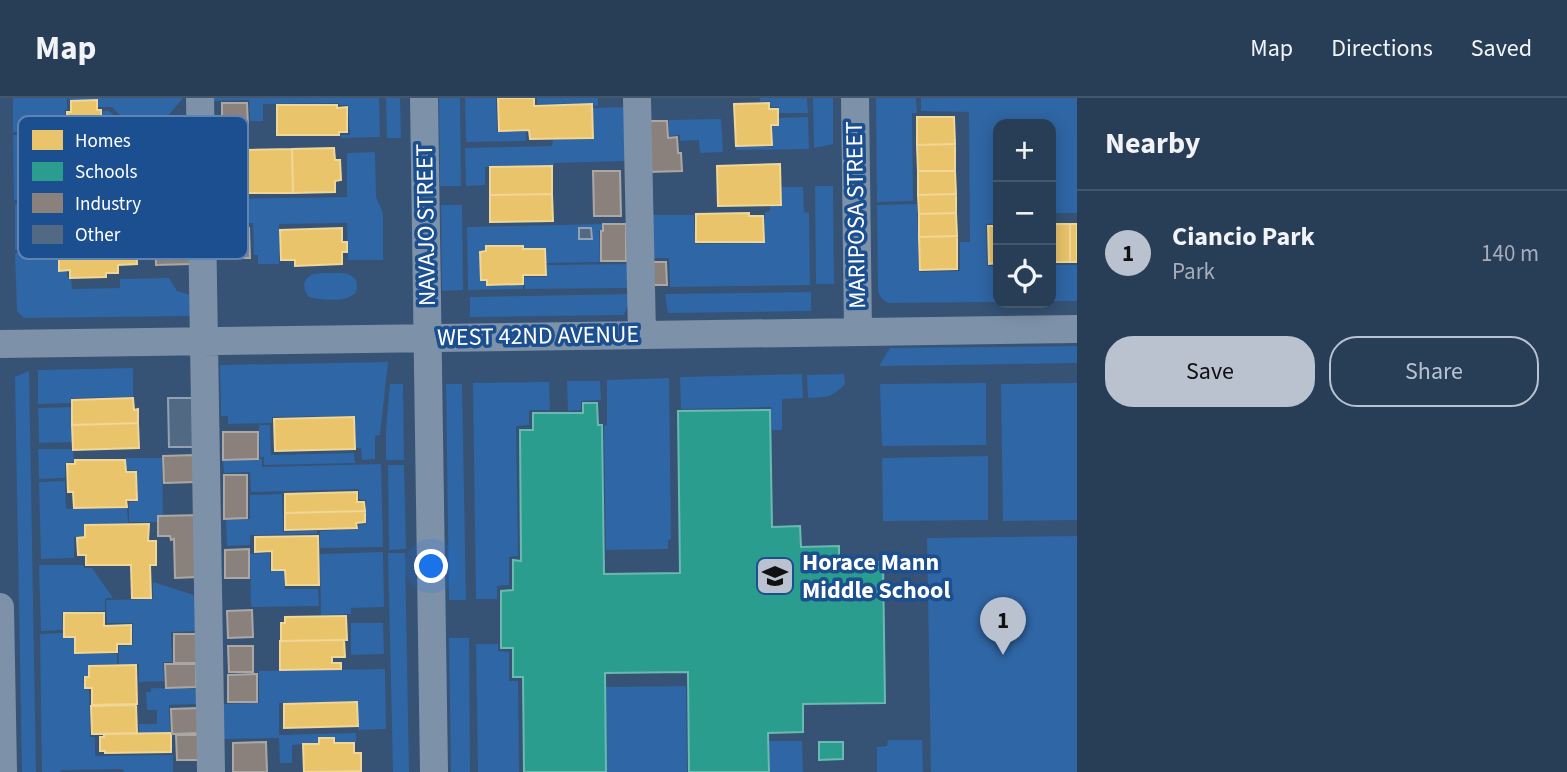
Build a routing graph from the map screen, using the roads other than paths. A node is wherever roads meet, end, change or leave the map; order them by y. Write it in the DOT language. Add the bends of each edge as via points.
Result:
graph roads {
  1 [pos="200,98"];
  2 [pos="424,98"];
  3 [pos="637,98"];
  4 [pos="855,98"];
  5 [pos="200,116"];
  6 [pos="203,259"];
  7 [pos="1077,328"];
  8 [pos="858,332"];
  9 [pos="642,334"];
  10 [pos="428,338"];
  11 [pos="204,341"];
  12 [pos="0,344"];
  13 [pos="0,607"];
  14 [pos="3,772"];
  15 [pos="211,772"];
  16 [pos="434,772"];
  1 -- 5 [label="street"];
  2 -- 10 [label="street, NAVAJO STREET"];
  3 -- 9 [label="street"];
  4 -- 8 [label="street, MARIPOSA STREET"];
  6 -- 11 [label="street"];
  7 -- 8 [label="street, WEST 42ND AVENUE"];
  8 -- 9 [label="street, WEST 42ND AVENUE"];
  9 -- 10 [label="street, WEST 42ND AVENUE"];
  10 -- 11 [label="street, WEST 42ND AVENUE"];
  10 -- 16 [label="street, NAVAJO STREET"];
  11 -- 12 [label="street, WEST 42ND AVENUE"];
  11 -- 15 [label="street"];
  13 -- 14 [label="street"];
}
